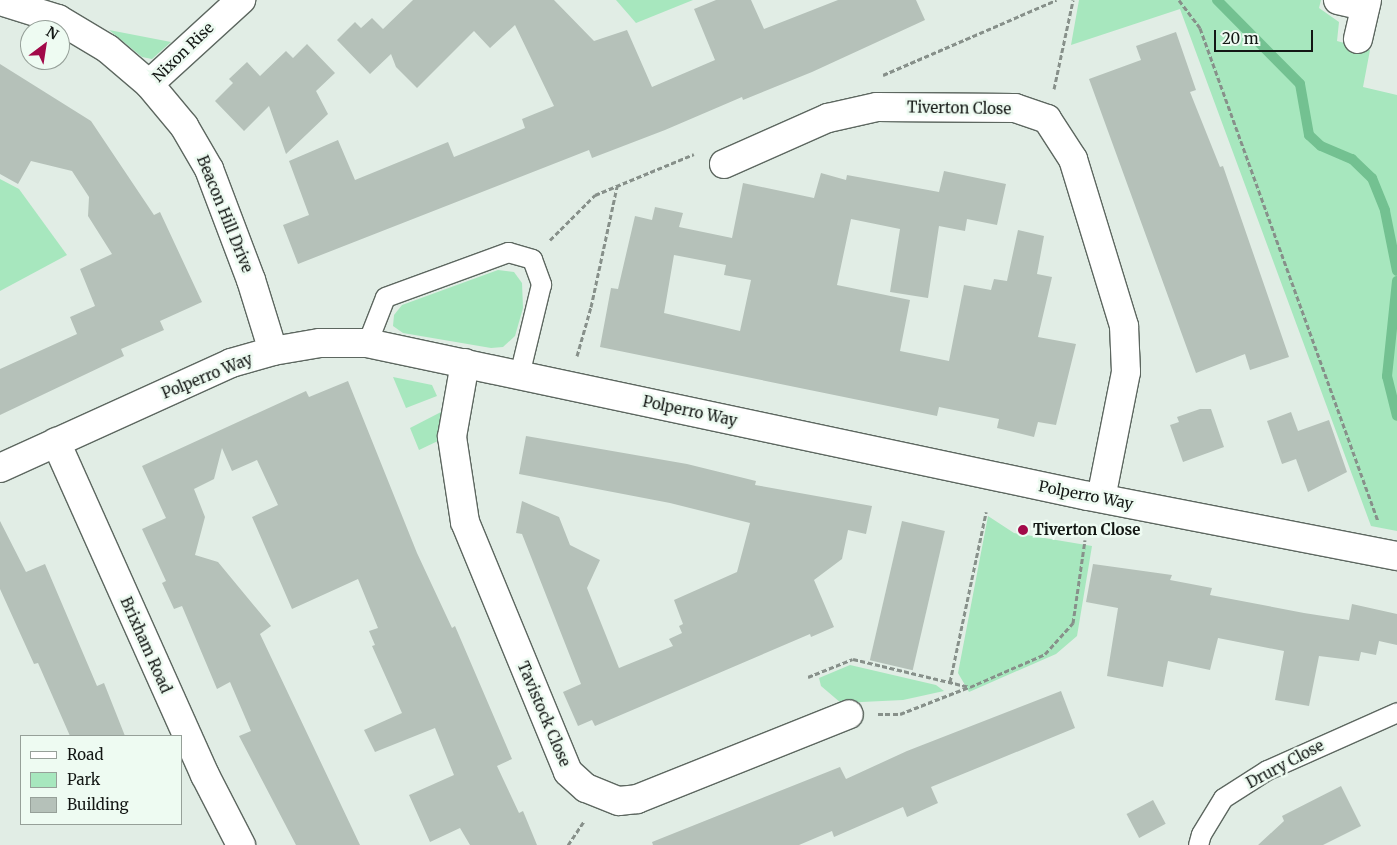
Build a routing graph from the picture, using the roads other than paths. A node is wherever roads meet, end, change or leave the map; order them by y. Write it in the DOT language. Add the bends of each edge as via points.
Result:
graph roads {
  1 [pos="240,0"];
  2 [pos="1338,0"];
  3 [pos="0,1"];
  4 [pos="1366,3"];
  5 [pos="1358,39"];
  6 [pos="149,84"];
  7 [pos="724,164"];
  8 [pos="367,343"];
  9 [pos="273,351"];
  10 [pos="465,364"];
  11 [pos="519,375"];
  12 [pos="56,442"];
  13 [pos="0,468"];
  14 [pos="1101,498"];
  15 [pos="1393,555"];
  16 [pos="1397,712"];
  17 [pos="849,714"];
  18 [pos="241,845"];
  19 [pos="1198,845"];
  1 -- 6 [label="street, Nixon Rise"];
  2 -- 4 [label="street"];
  3 -- 6 [label="street, Beacon Hill Drive" via="58,19 108,49"];
  4 -- 5 [label="street"];
  6 -- 9 [label="street, Beacon Hill Drive" via="184,126 209,169 251,280"];
  7 -- 14 [label="street, Tiverton Close" via="828,118 877,107 1014,108 1048,118 1073,159 1124,326 1126,372"];
  8 -- 9 [label="street, Polperro Way" via="320,343"];
  8 -- 10 [label="street, Polperro Way"];
  8 -- 11 [label="lane" via="385,297 508,252 532,258 541,284"];
  9 -- 12 [label="street, Polperro Way" via="231,362"];
  10 -- 11 [label="street, Polperro Way"];
  10 -- 17 [label="street, Tavistock Close" via="452,437 465,522 568,772 586,788 619,801 638,799"];
  11 -- 14 [label="street, Polperro Way"];
  12 -- 13 [label="street, Polperro Way"];
  12 -- 18 [label="street, Brixham Road" via="205,775"];
  14 -- 15 [label="street, Polperro Way"];
  16 -- 19 [label="lane, Drury Close" via="1266,770 1223,798 1200,834"];
}
